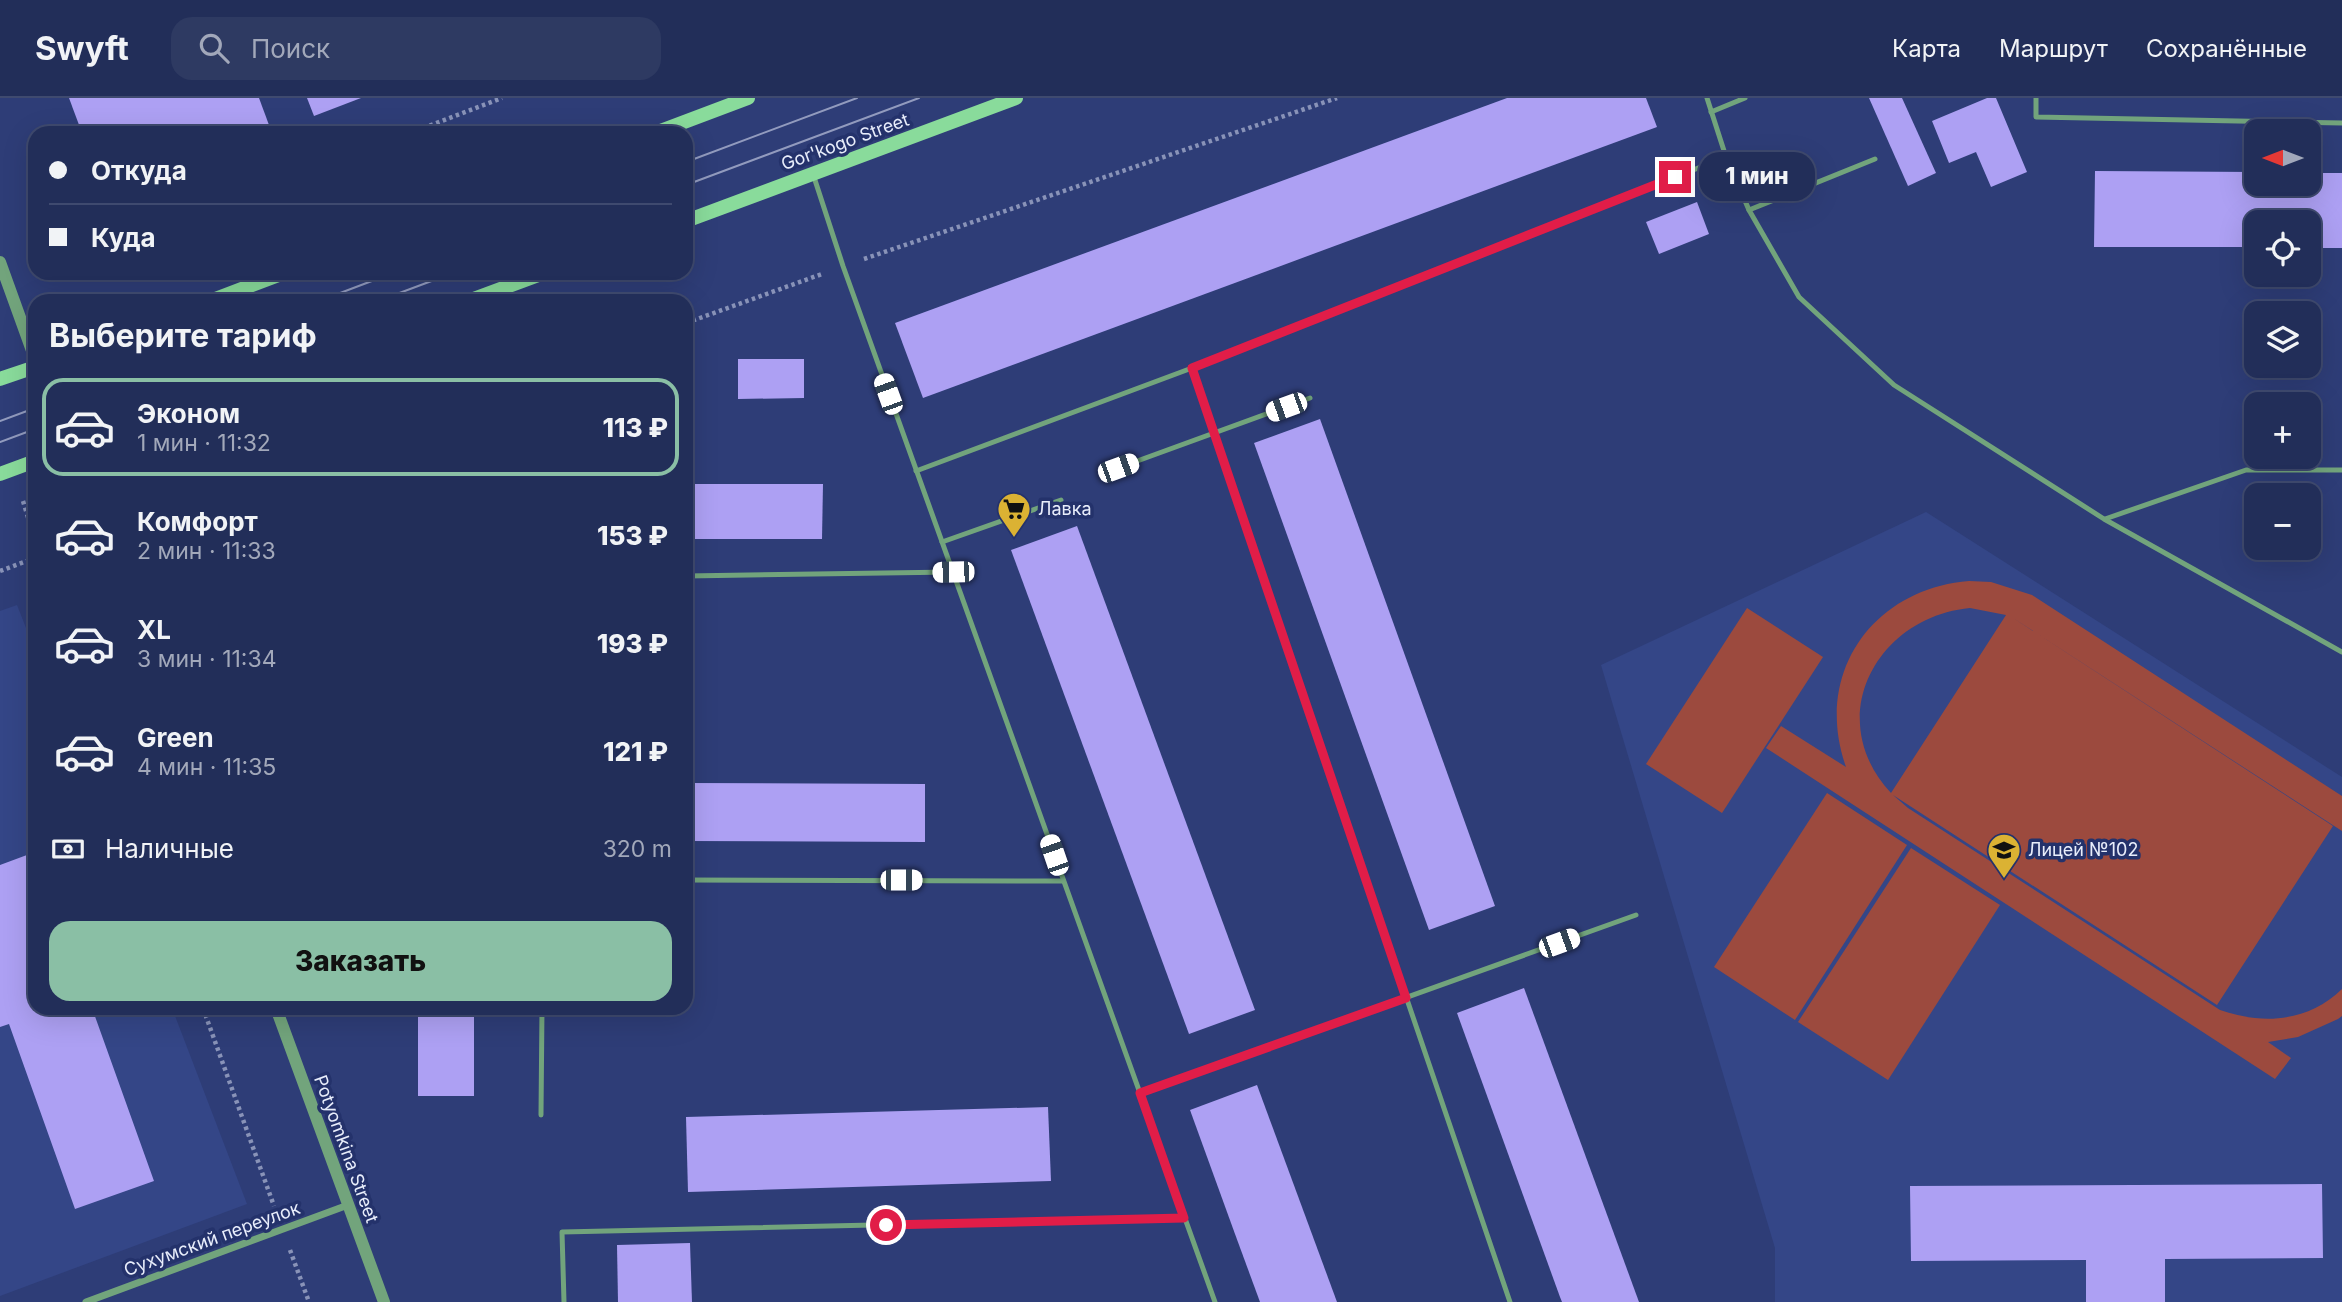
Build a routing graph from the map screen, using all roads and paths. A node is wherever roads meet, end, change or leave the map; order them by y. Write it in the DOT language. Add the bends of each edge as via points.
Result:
graph roads {
  1 [pos="502,98"];
  2 [pos="748,98"];
  3 [pos="1016,98"];
  4 [pos="1337,98"];
  5 [pos="1707,98"];
  6 [pos="1745,98"];
  7 [pos="2036,98"];
  8 [pos="1712,112"];
  9 [pos="2342,123"];
  10 [pos="428,126"];
  11 [pos="674,126"];
  12 [pos="1726,157"];
  13 [pos="1875,159"];
  14 [pos="813,174"];
  15 [pos="1749,211"];
  16 [pos="693,218"];
  17 [pos="0,262"];
  18 [pos="843,266"];
  19 [pos="266,280"];
  20 [pos="525,280"];
  21 [pos="228,294"];
  22 [pos="487,294"];
  23 [pos="693,320"];
  24 [pos="28,340"];
  25 [pos="1192,368"];
  26 [pos="28,369"];
  27 [pos="0,379"];
  28 [pos="1310,398"];
  29 [pos="1213,433"];
  30 [pos="28,464"];
  31 [pos="1118,468"];
  32 [pos="2342,470"];
  33 [pos="916,471"];
  34 [pos="0,474"];
  35 [pos="23,500"];
  36 [pos="1061,500"];
  37 [pos="28,517"];
  38 [pos="2104,519"];
  39 [pos="942,542"];
  40 [pos="28,561"];
  41 [pos="0,571"];
  42 [pos="953,572"];
  43 [pos="693,576"];
  44 [pos="2342,652"];
  45 [pos="693,880"];
  46 [pos="1063,881"];
  47 [pos="1636,915"];
  48 [pos="1406,998"];
  49 [pos="206,1015"];
  50 [pos="279,1015"];
  51 [pos="542,1015"];
  52 [pos="1140,1093"];
  53 [pos="541,1115"];
  54 [pos="348,1205"];
  55 [pos="1184,1218"];
  56 [pos="283,1230"];
  57 [pos="86,1302"];
  58 [pos="309,1302"];
  59 [pos="384,1302"];
  60 [pos="564,1302"];
  61 [pos="1214,1302"];
  62 [pos="1510,1302"];
  1 -- 10 [label="path"];
  2 -- 11 [label="main road"];
  3 -- 14 [label="main road, Gor'kogo Street"];
  4 -- 18 [label="path"];
  5 -- 8 [label="lane"];
  6 -- 8 [label="lane"];
  7 -- 9 [label="lane" via="2036,117"];
  8 -- 12 [label="lane"];
  12 -- 15 [label="lane"];
  12 -- 25 [label="lane"];
  13 -- 15 [label="lane"];
  14 -- 16 [label="main road, Gor'kogo Street"];
  14 -- 18 [label="lane"];
  15 -- 38 [label="lane" via="1799,297 1894,385"];
  17 -- 24 [label="street"];
  18 -- 23 [label="path"];
  18 -- 33 [label="lane"];
  19 -- 21 [label="main road"];
  20 -- 22 [label="main road"];
  25 -- 29 [label="lane"];
  25 -- 33 [label="lane"];
  26 -- 27 [label="main road"];
  28 -- 29 [label="lane"];
  29 -- 31 [label="lane"];
  29 -- 48 [label="lane"];
  30 -- 34 [label="main road"];
  32 -- 38 [label="lane" via="2246,470"];
  33 -- 39 [label="lane"];
  35 -- 37 [label="path"];
  36 -- 39 [label="lane"];
  38 -- 44 [label="lane"];
  39 -- 42 [label="lane"];
  40 -- 41 [label="path"];
  42 -- 43 [label="lane"];
  42 -- 46 [label="lane"];
  45 -- 46 [label="lane"];
  46 -- 52 [label="lane"];
  47 -- 48 [label="lane"];
  48 -- 52 [label="lane"];
  48 -- 62 [label="lane"];
  49 -- 56 [label="path"];
  50 -- 54 [label="street, Potyomkina Street"];
  51 -- 53 [label="lane"];
  52 -- 55 [label="lane"];
  54 -- 56 [label="street, Сухумский переулок"];
  54 -- 59 [label="street, Potyomkina Street"];
  55 -- 60 [label="lane" via="562,1232"];
  55 -- 61 [label="lane"];
  56 -- 57 [label="street, Сухумский переулок"];
  56 -- 58 [label="path"];
}
